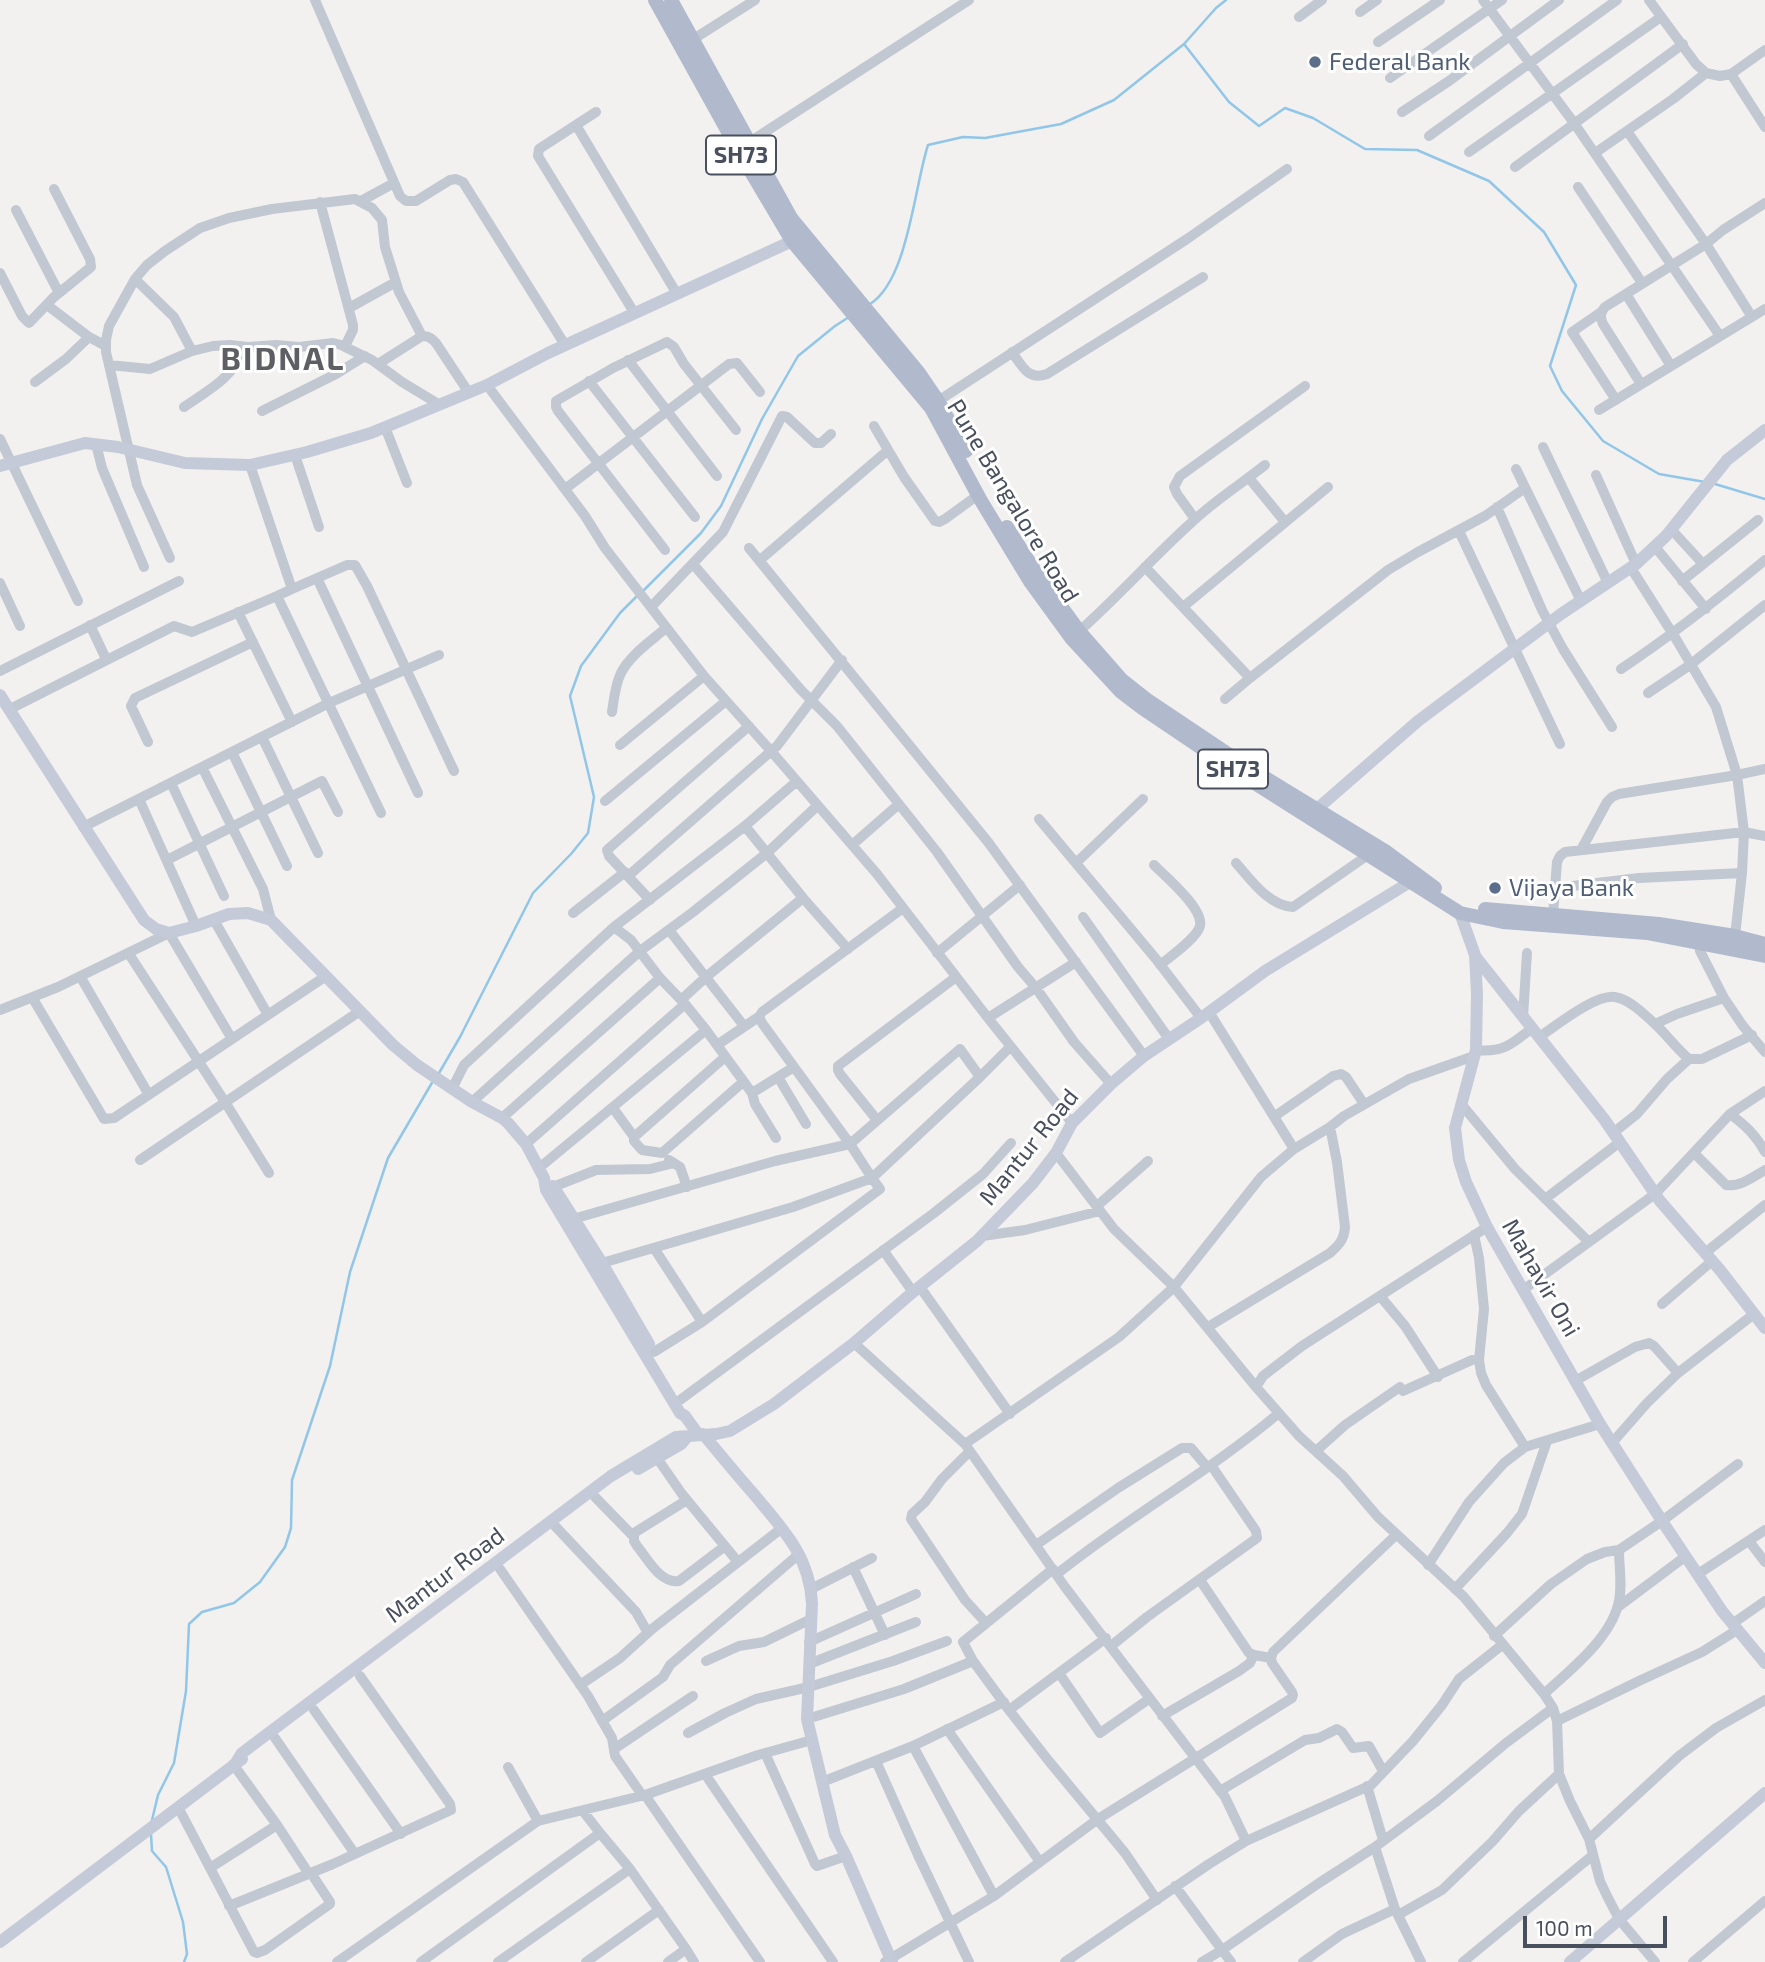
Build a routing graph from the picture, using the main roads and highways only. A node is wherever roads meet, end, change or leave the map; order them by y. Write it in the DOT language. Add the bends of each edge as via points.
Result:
graph roads {
  1 [pos="655,0"];
  2 [pos="671,0"];
  3 [pos="798,238"];
  4 [pos="847,296"];
  5 [pos="972,472"];
  6 [pos="1016,550"];
  7 [pos="1314,814"];
  8 [pos="1528,918"];
  9 [pos="1765,944"];
  10 [pos="1765,957"];
  1 -- 3 [label="main road, SH73" via="741,155"];
  2 -- 3 [label="main road, SH73"];
  3 -- 4 [label="main road, SH73"];
  4 -- 5 [label="main road, Pune Bangalore Road / SH73" via="868,333 931,408"];
  4 -- 5 [label="main road, Pune Bangalore Road / SH73" via="874,319 919,373 938,401"];
  5 -- 6 [label="main road, Pune Bangalore Road / SH73"];
  5 -- 6 [label="main road, Pune Bangalore Road / SH73" via="978,495"];
  6 -- 7 [label="main road, Pune Bangalore Road / SH73" via="1031,583 1121,692"];
  7 -- 8 [label="main road, Pune Bangalore Road / SH73" via="1385,851 1457,901"];
  7 -- 8 [label="main road, Pune Bangalore Road / SH73" via="1368,855 1460,913 1503,922"];
  8 -- 9 [label="main road, Pune Bangalore Road / SH73" via="1553,915 1659,924"];
  8 -- 10 [label="main road, Pune Bangalore Road / SH73" via="1647,933"];
}
